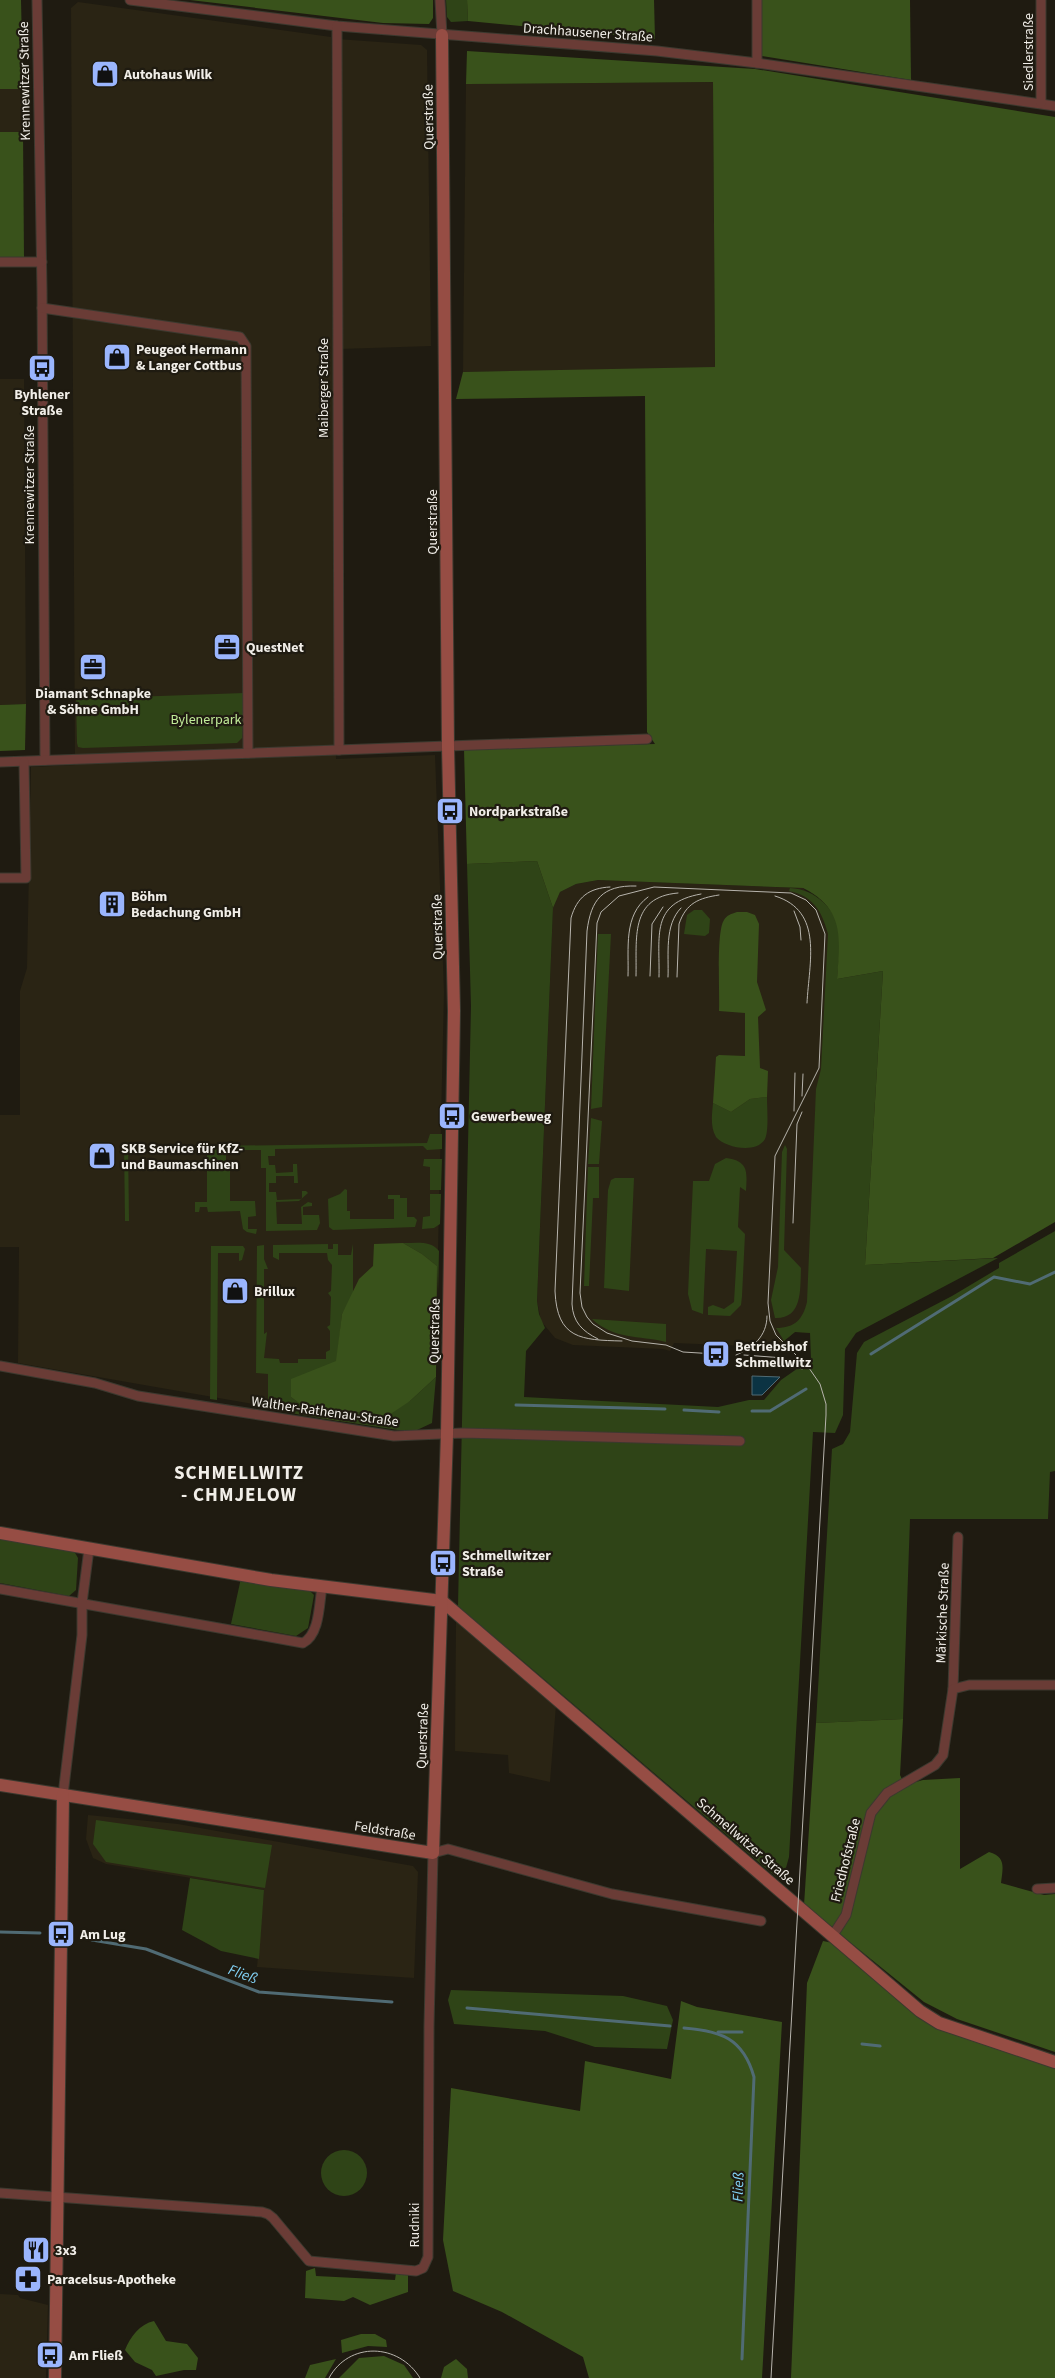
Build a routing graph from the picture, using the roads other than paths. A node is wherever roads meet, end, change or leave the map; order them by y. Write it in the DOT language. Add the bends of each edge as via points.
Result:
graph roads {
  1 [pos="36,0"];
  2 [pos="130,0"];
  3 [pos="440,0"];
  4 [pos="757,0"];
  5 [pos="1041,0"];
  6 [pos="337,26"];
  7 [pos="442,35"];
  8 [pos="756,62"];
  9 [pos="1041,103"];
  10 [pos="1055,106"];
  11 [pos="0,262"];
  12 [pos="42,262"];
  13 [pos="42,308"];
  14 [pos="647,740"];
  15 [pos="448,747"];
  16 [pos="339,750"];
  17 [pos="248,754"];
  18 [pos="44,760"];
  19 [pos="0,762"];
  20 [pos="24,762"];
  21 [pos="0,878"];
  22 [pos="0,1366"];
  23 [pos="447,1434"];
  24 [pos="740,1441"];
  25 [pos="0,1533"];
  26 [pos="958,1537"];
  27 [pos="89,1549"];
  28 [pos="322,1587"];
  29 [pos="0,1589"];
  30 [pos="442,1601"];
  31 [pos="82,1603"];
  32 [pos="1055,1685"];
  33 [pos="953,1689"];
  34 [pos="0,1784"];
  35 [pos="63,1795"];
  36 [pos="433,1853"];
  37 [pos="1055,1888"];
  38 [pos="1037,1890"];
  39 [pos="761,1921"];
  40 [pos="833,1935"];
  41 [pos="1055,2062"];
  42 [pos="0,2193"];
  43 [pos="58,2198"];
  44 [pos="55,2378"];
  1 -- 12 [label="street, Krennewitzer Straße"];
  2 -- 6 [label="street, Drachhausener Straße"];
  3 -- 7 [label="street, Querstraße"];
  4 -- 8 [label="street"];
  5 -- 9 [label="street, Siedlerstraße"];
  6 -- 7 [label="street, Drachhausener Straße"];
  6 -- 16 [label="street, Maiberger Straße"];
  7 -- 8 [label="street, Drachhausener Straße"];
  7 -- 15 [label="street, Querstraße"];
  8 -- 9 [label="street, Drachhausener Straße"];
  9 -- 10 [label="street, Drachhausener Straße"];
  11 -- 12 [label="street"];
  12 -- 13 [label="street, Krennewitzer Straße"];
  13 -- 17 [label="street" via="240,337 246,346"];
  13 -- 18 [label="street, Krennewitzer Straße"];
  14 -- 15 [label="street"];
  15 -- 16 [label="street"];
  15 -- 23 [label="street, Querstraße" via="454,1011"];
  16 -- 17 [label="street"];
  17 -- 18 [label="street"];
  18 -- 20 [label="street"];
  19 -- 20 [label="street"];
  20 -- 21 [label="street" via="26,878"];
  22 -- 23 [label="street, Walther-Rathenau-Straße" via="95,1383 138,1396 394,1436"];
  23 -- 24 [label="street, Walther-Rathenau-Straße"];
  23 -- 30 [label="street, Querstraße"];
  25 -- 27 [label="street"];
  26 -- 33 [label="street, Märkische Straße"];
  27 -- 28 [label="street"];
  27 -- 31 [label="street"];
  28 -- 30 [label="street"];
  28 -- 31 [label="street" via="315,1630 304,1643"];
  29 -- 31 [label="street"];
  30 -- 36 [label="street, Querstraße"];
  30 -- 40 [label="street, Schmellwitzer Straße"];
  31 -- 35 [label="street" via="82,1635"];
  32 -- 33 [label="street" via="969,1685"];
  33 -- 40 [label="street, Friedhofstraße" via="944,1755 935,1765 887,1793 871,1813 846,1915"];
  34 -- 35 [label="street, Feldstraße"];
  35 -- 36 [label="street, Feldstraße"];
  35 -- 43 [label="street"];
  36 -- 39 [label="street, Feldstraße" via="448,1850 612,1894"];
  36 -- 43 [label="street, Rudniki" via="428,2257 423,2268 416,2271 309,2261 274,2218 262,2212"];
  37 -- 38 [label="street"];
  40 -- 41 [label="street, Schmellwitzer Straße" via="920,2011 939,2023"];
  42 -- 43 [label="street"];
  43 -- 44 [label="street"];
}
